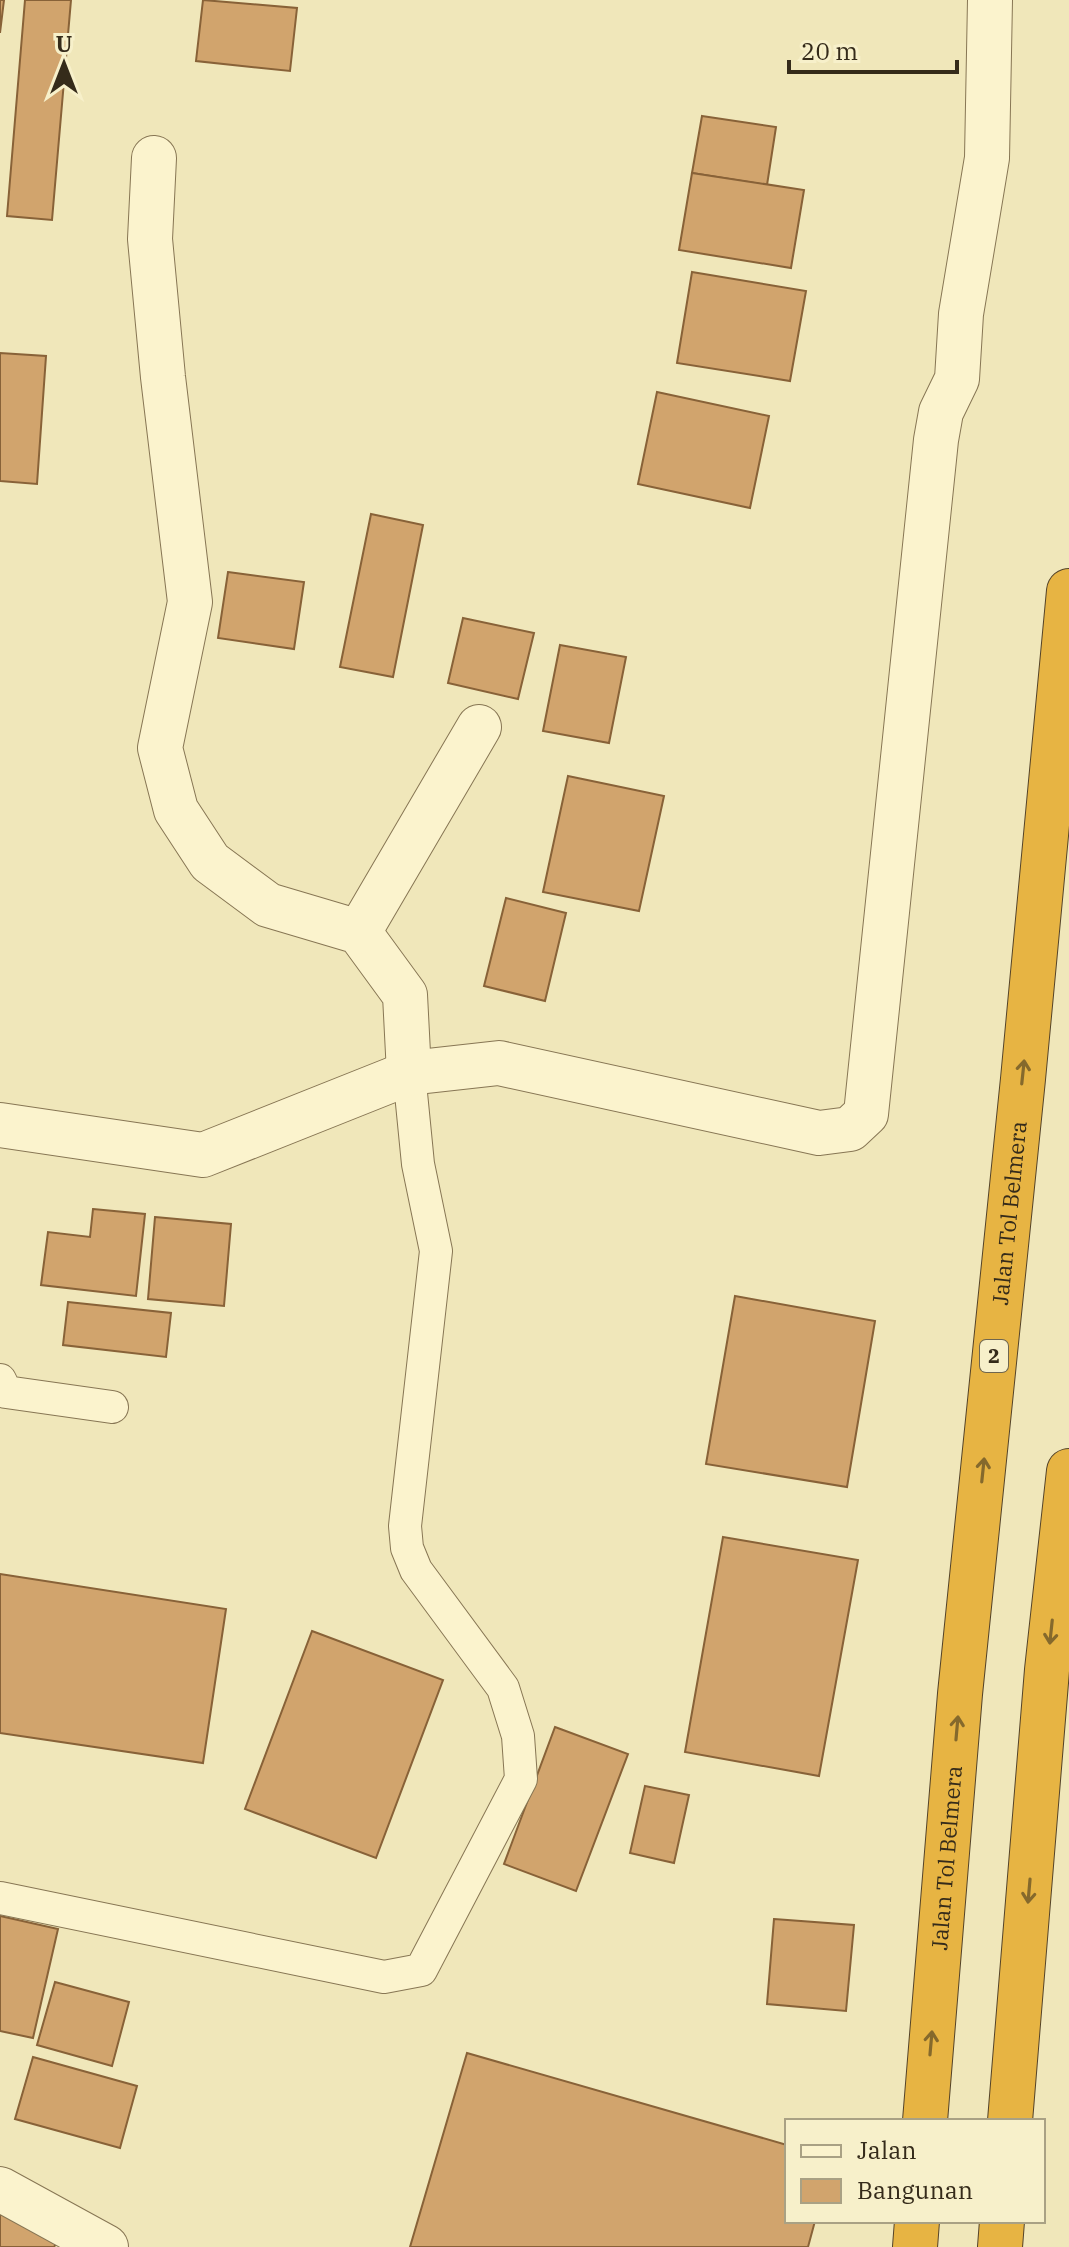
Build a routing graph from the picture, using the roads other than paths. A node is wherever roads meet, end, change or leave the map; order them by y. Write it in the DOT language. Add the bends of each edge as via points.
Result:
graph roads {
  1 [pos="990,0"];
  2 [pos="154,158"];
  3 [pos="1069,591"];
  4 [pos="479,727"];
  5 [pos="359,932"];
  6 [pos="409,1073"];
  7 [pos="0,1125"];
  8 [pos="0,1380"];
  9 [pos="112,1407"];
  10 [pos="1069,1471"];
  11 [pos="0,1898"];
  12 [pos="925,2119"];
  13 [pos="1010,2119"];
  14 [pos="0,2189"];
  15 [pos="917,2223"];
  16 [pos="1002,2223"];
  17 [pos="106,2247"];
  18 [pos="915,2247"];
  19 [pos="1000,2247"];
  1 -- 6 [label="street" via="987,158 961,314 957,379 941,412 936,440 866,1114 850,1129 819,1133 499,1063"];
  2 -- 5 [label="street" via="150,239 190,602 160,748 176,810 210,862 268,905"];
  12 -- 3 [label="highway, Jalan Tol Belmera / 2, one-way" via="960,1694"];
  4 -- 5 [label="street"];
  5 -- 6 [label="street" via="405,995"];
  6 -- 7 [label="street" via="203,1155"];
  6 -- 11 [label="lane" via="418,1164 436,1251 405,1526 407,1548 416,1570 503,1688 518,1736 521,1779 421,1970 384,1977"];
  8 -- 9 [label="lane" via="6,1392"];
  10 -- 13 [label="highway, one-way"];
  14 -- 17 [label="street"];
  15 -- 18 [label="highway"];
  16 -- 19 [label="highway"];
}
